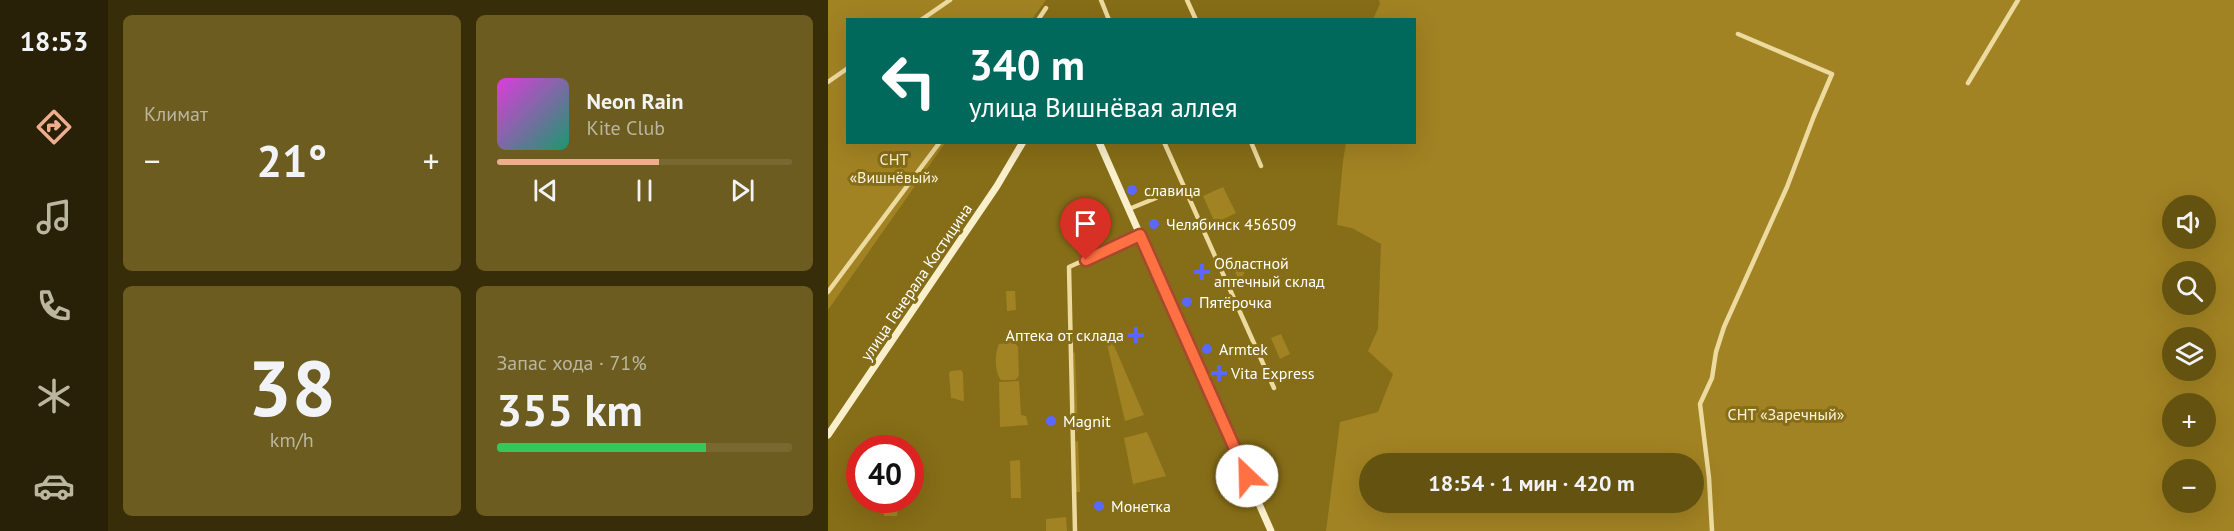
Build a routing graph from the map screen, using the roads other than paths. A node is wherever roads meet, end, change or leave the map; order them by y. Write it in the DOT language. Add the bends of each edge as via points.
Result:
graph roads {
  1 [pos="950,0"];
  2 [pos="1101,0"];
  3 [pos="1187,0"];
  4 [pos="2018,0"];
  5 [pos="1046,9"];
  6 [pos="924,18"];
  7 [pos="1039,18"];
  8 [pos="1108,18"];
  9 [pos="1195,18"];
  10 [pos="1738,34"];
  11 [pos="846,69"];
  12 [pos="828,82"];
  13 [pos="1968,84"];
  14 [pos="939,144"];
  15 [pos="1022,144"];
  16 [pos="1100,144"];
  17 [pos="1165,144"];
  18 [pos="1252,144"];
  19 [pos="1261,166"];
  20 [pos="1156,198"];
  21 [pos="1129,209"];
  22 [pos="1140,235"];
  23 [pos="828,292"];
  24 [pos="1274,388"];
  25 [pos="828,435"];
  26 [pos="1075,531"];
  27 [pos="1271,531"];
  28 [pos="1712,531"];
  1 -- 6 [label="street"];
  2 -- 8 [label="street"];
  3 -- 9 [label="street"];
  4 -- 13 [label="street"];
  5 -- 7 [label="street"];
  10 -- 28 [label="street" via="1832,74 1724,327 1712,378 1700,404"];
  11 -- 12 [label="street"];
  14 -- 23 [label="street"];
  15 -- 25 [label="street, улица Генерала Костицина"];
  16 -- 21 [label="street"];
  17 -- 24 [label="street"];
  18 -- 19 [label="street"];
  20 -- 21 [label="street"];
  21 -- 22 [label="street"];
  22 -- 26 [label="street" via="1069,267"];
  22 -- 27 [label="street"];
}
